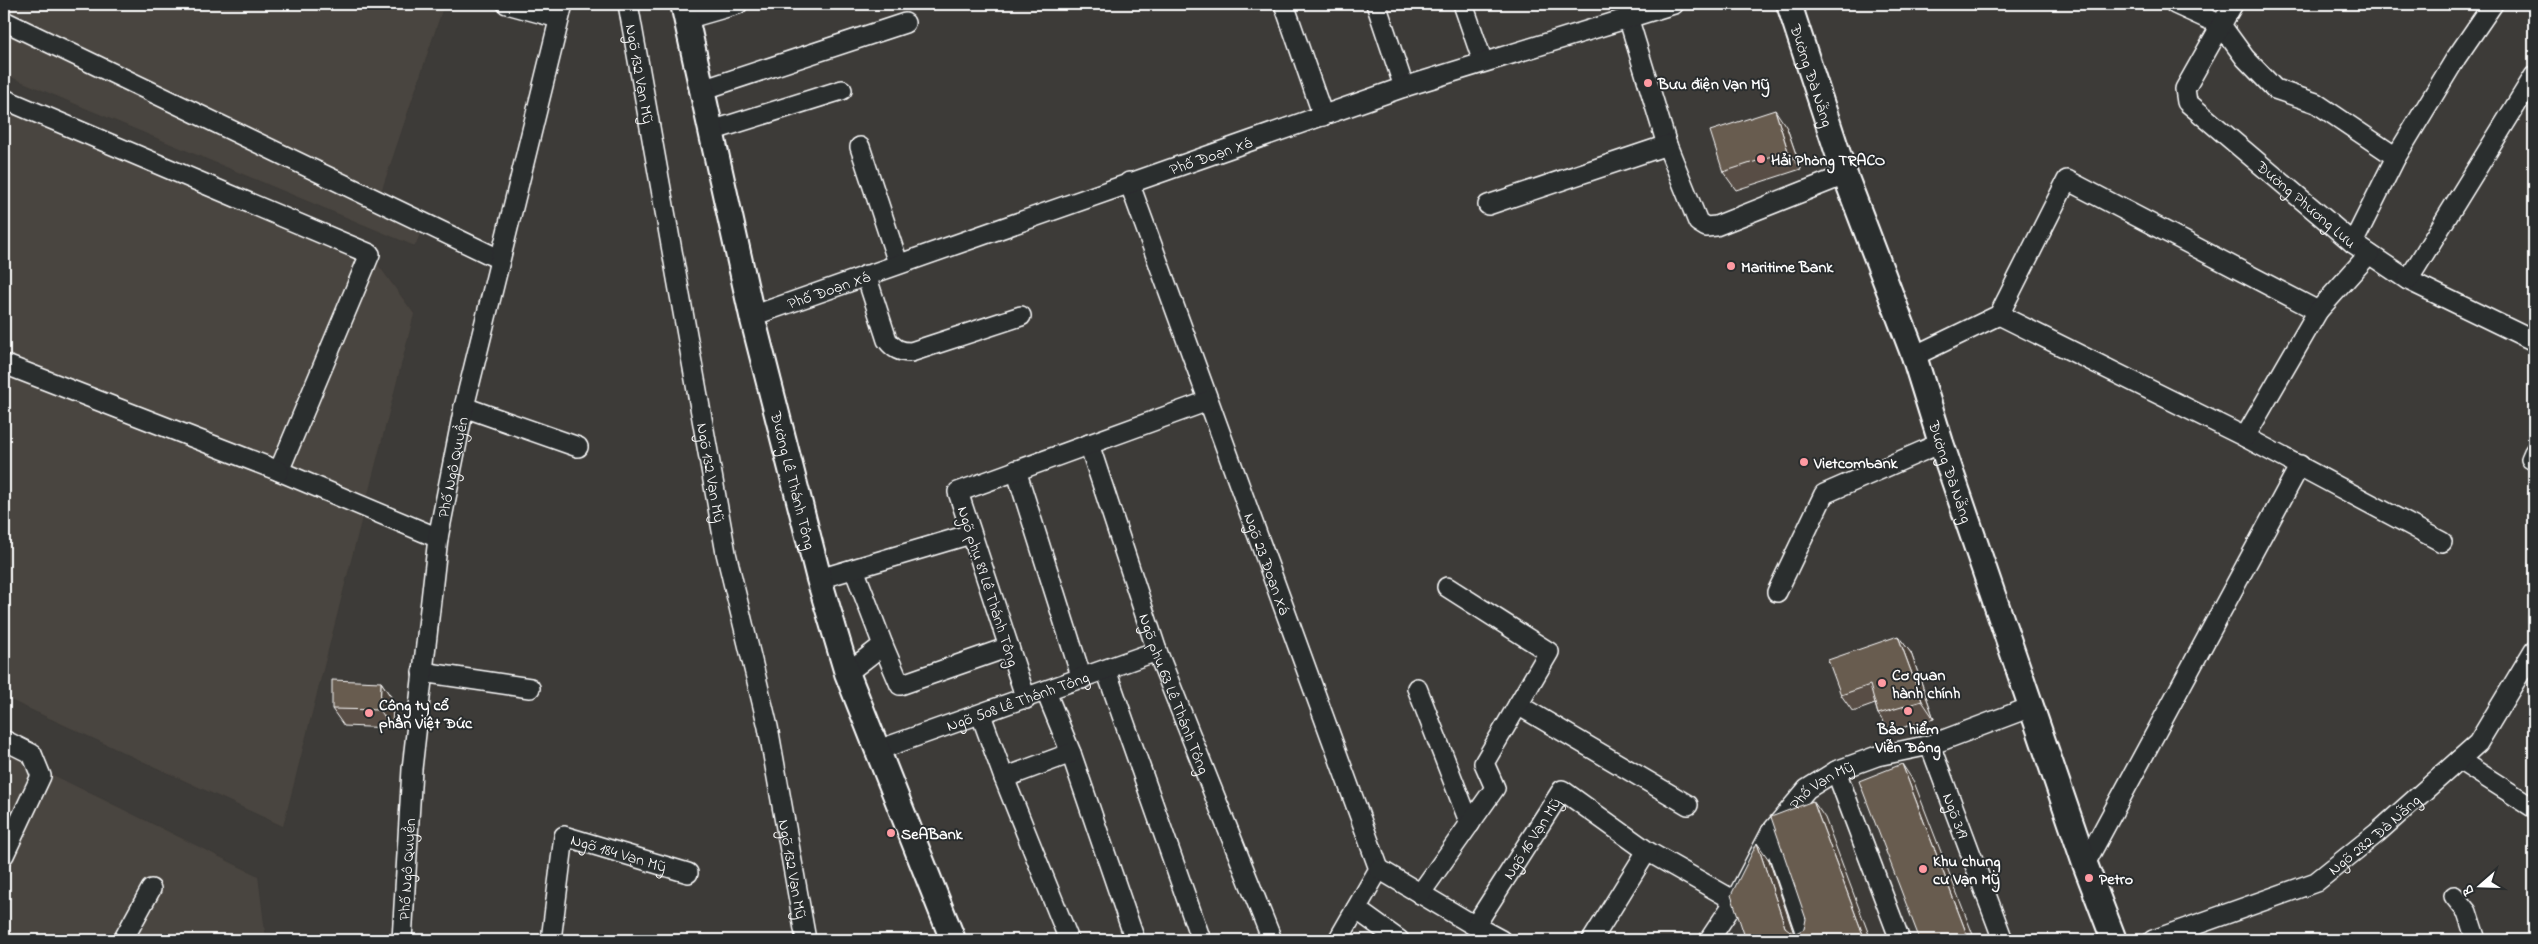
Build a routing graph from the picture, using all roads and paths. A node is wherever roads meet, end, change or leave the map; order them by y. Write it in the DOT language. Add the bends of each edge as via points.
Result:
graph roads {
  1 [pos="507,4"];
  2 [pos="628,4"];
  3 [pos="738,4"];
  4 [pos="1284,4"];
  5 [pos="1376,4"];
  6 [pos="1463,4"];
  7 [pos="1789,4"];
  8 [pos="2174,4"];
  9 [pos="2233,4"];
  10 [pos="2493,4"];
  11 [pos="1664,5"];
  12 [pos="561,11"];
  13 [pos="685,11"];
  14 [pos="1621,14"];
  15 [pos="4,21"];
  16 [pos="905,23"];
  17 [pos="2221,25"];
  18 [pos="1482,62"];
  19 [pos="2534,76"];
  20 [pos="1404,87"];
  21 [pos="702,90"];
  22 [pos="842,90"];
  23 [pos="4,99"];
  24 [pos="1323,116"];
  25 [pos="711,131"];
  26 [pos="1667,145"];
  27 [pos="860,147"];
  28 [pos="2396,157"];
  29 [pos="1845,175"];
  30 [pos="1129,182"];
  31 [pos="1488,205"];
  32 [pos="2353,243"];
  33 [pos="2369,254"];
  34 [pos="499,259"];
  35 [pos="898,263"];
  36 [pos="866,275"];
  37 [pos="2408,280"];
  38 [pos="2318,311"];
  39 [pos="1999,315"];
  40 [pos="752,316"];
  41 [pos="1021,316"];
  42 [pos="2534,341"];
  43 [pos="1914,356"];
  44 [pos="4,364"];
  45 [pos="1208,401"];
  46 [pos="464,407"];
  47 [pos="2245,437"];
  48 [pos="1941,442"];
  49 [pos="1089,444"];
  50 [pos="578,447"];
  51 [pos="2300,465"];
  52 [pos="1016,470"];
  53 [pos="279,471"];
  54 [pos="971,534"];
  55 [pos="438,538"];
  56 [pos="2442,542"];
  57 [pos="854,569"];
  58 [pos="819,579"];
  59 [pos="1446,587"];
  60 [pos="1777,592"];
  61 [pos="883,645"];
  62 [pos="1009,647"];
  63 [pos="2534,650"];
  64 [pos="1157,651"];
  65 [pos="1106,670"];
  66 [pos="422,672"];
  67 [pos="846,673"];
  68 [pos="1082,679"];
  69 [pos="530,688"];
  70 [pos="1417,688"];
  71 [pos="1046,692"];
  72 [pos="1026,699"];
  73 [pos="1518,705"];
  74 [pos="2032,707"];
  75 [pos="981,715"];
  76 [pos="4,740"];
  77 [pos="1930,745"];
  78 [pos="878,750"];
  79 [pos="1071,752"];
  80 [pos="2459,760"];
  81 [pos="1836,771"];
  82 [pos="1004,778"];
  83 [pos="1688,805"];
  84 [pos="2534,808"];
  85 [pos="1470,824"];
  86 [pos="1770,832"];
  87 [pos="8,835"];
  88 [pos="1648,851"];
  89 [pos="4,855"];
  90 [pos="2085,864"];
  91 [pos="1379,869"];
  92 [pos="688,873"];
  93 [pos="151,888"];
  94 [pos="1420,894"];
  95 [pos="2454,896"];
  96 [pos="1735,901"];
  97 [pos="1356,909"];
  98 [pos="1475,926"];
  99 [pos="1715,937"];
  100 [pos="123,940"];
  101 [pos="402,940"];
  102 [pos="551,940"];
  103 [pos="806,940"];
  104 [pos="953,940"];
  105 [pos="1069,940"];
  106 [pos="1135,940"];
  107 [pos="1201,940"];
  108 [pos="1272,940"];
  109 [pos="1338,940"];
  110 [pos="1399,940"];
  111 [pos="1501,940"];
  112 [pos="1592,940"];
  113 [pos="1808,940"];
  114 [pos="1900,940"];
  115 [pos="2003,940"];
  116 [pos="2114,940"];
  117 [pos="2153,940"];
  118 [pos="2476,940"];
  1 -- 12 [label="street"];
  2 -- 103 [label="street, Ngõ 132 Vạn Mỹ" via="726,553 768,727"];
  3 -- 13 [label="street"];
  4 -- 24 [label="street"];
  5 -- 20 [label="street"];
  6 -- 18 [label="street"];
  7 -- 29 [label="main road, Đường Đà Nẵng"];
  8 -- 17 [label="street"];
  9 -- 17 [label="street, Đường Phương Lưu"];
  10 -- 28 [label="street"];
  11 -- 14 [label="street, Phố Đoạn Xá"];
  12 -- 34 [label="street, Phố Ngô Quyền"];
  13 -- 21 [label="main road, Đường Lê Thánh Tông"];
  14 -- 18 [label="street, Phố Đoạn Xá"];
  14 -- 26 [label="street"];
  15 -- 34 [label="street"];
  16 -- 21 [label="street"];
  17 -- 28 [label="street" via="2245,58 2274,89 2316,103"];
  17 -- 32 [label="street, Đường Phương Lưu" via="2185,89 2187,102"];
  18 -- 20 [label="street, Phố Đoạn Xá"];
  19 -- 37 [label="street"];
  20 -- 24 [label="street, Phố Đoạn Xá"];
  21 -- 25 [label="main road, Đường Lê Thánh Tông"];
  22 -- 25 [label="street"];
  23 -- 53 [label="street" via="370,254"];
  24 -- 30 [label="street, Phố Đoạn Xá"];
  25 -- 40 [label="main road, Đường Lê Thánh Tông"];
  26 -- 29 [label="street" via="1698,222 1706,227 1716,226"];
  26 -- 31 [label="street"];
  27 -- 35 [label="street"];
  28 -- 32 [label="street"];
  29 -- 43 [label="main road, Đường Đà Nẵng"];
  30 -- 35 [label="street, Phố Đoạn Xá"];
  30 -- 45 [label="street, Ngõ 23 Đoạn Xá"];
  32 -- 33 [label="street, Đường Phương Lưu"];
  33 -- 37 [label="street, Đường Phương Lưu"];
  33 -- 38 [label="street"];
  34 -- 46 [label="street, Phố Ngô Quyền"];
  35 -- 36 [label="street, Phố Đoạn Xá"];
  36 -- 40 [label="street, Phố Đoạn Xá"];
  36 -- 41 [label="street" via="887,340 902,352 911,352"];
  37 -- 42 [label="street, Đường Phương Lưu"];
  38 -- 39 [label="street" via="2066,180"];
  38 -- 47 [label="street"];
  39 -- 43 [label="street"];
  39 -- 47 [label="street"];
  40 -- 58 [label="main road, Đường Lê Thánh Tông"];
  43 -- 48 [label="main road, Đường Đà Nẵng"];
  44 -- 53 [label="street"];
  45 -- 49 [label="street, Ngõ phụ 89 Lê Thánh Tông"];
  45 -- 91 [label="street, Ngõ 23 Đoạn Xá"];
  46 -- 50 [label="street"];
  46 -- 55 [label="street, Phố Ngô Quyền"];
  47 -- 51 [label="street"];
  48 -- 60 [label="street" via="1824,494"];
  48 -- 74 [label="main road, Đường Đà Nẵng"];
  49 -- 52 [label="street, Ngõ phụ 89 Lê Thánh Tông"];
  49 -- 64 [label="street, Ngõ phụ 63 Lê Thánh Tông"];
  51 -- 56 [label="street"];
  51 -- 90 [label="street"];
  52 -- 54 [label="street, Ngõ phụ 89 Lê Thánh Tông" via="958,492"];
  52 -- 68 [label="street"];
  53 -- 55 [label="street"];
  54 -- 57 [label="street"];
  54 -- 62 [label="street, Ngõ phụ 89 Lê Thánh Tông"];
  55 -- 66 [label="street, Phố Ngô Quyền"];
  57 -- 58 [label="street"];
  57 -- 61 [label="street"];
  58 -- 67 [label="main road, Đường Lê Thánh Tông"];
  59 -- 73 [label="street" via="1549,652"];
  61 -- 62 [label="street" via="900,685"];
  61 -- 67 [label="street"];
  62 -- 72 [label="street, Ngõ phụ 89 Lê Thánh Tông"];
  63 -- 80 [label="street, Ngõ 282 Đà Nẵng" via="2478,743"];
  64 -- 65 [label="street, Ngõ 508 Lê Thánh Tông"];
  64 -- 108 [label="street, Ngõ phụ 63 Lê Thánh Tông"];
  65 -- 68 [label="street, Ngõ 508 Lê Thánh Tông"];
  65 -- 107 [label="street"];
  66 -- 69 [label="street"];
  66 -- 101 [label="street, Phố Ngô Quyền" via="412,769"];
  67 -- 78 [label="main road, Đường Lê Thánh Tông"];
  68 -- 71 [label="street, Ngõ 508 Lê Thánh Tông"];
  70 -- 85 [label="street"];
  71 -- 72 [label="street, Ngõ 508 Lê Thánh Tông"];
  71 -- 79 [label="street"];
  72 -- 75 [label="street, Ngõ 508 Lê Thánh Tông"];
  73 -- 83 [label="street"];
  73 -- 85 [label="street" via="1484,763 1495,788"];
  74 -- 77 [label="street, Phố Vạn Mỹ"];
  74 -- 90 [label="main road, Đường Đà Nẵng"];
  75 -- 78 [label="street, Ngõ 508 Lê Thánh Tông"];
  75 -- 82 [label="street"];
  76 -- 87 [label="street" via="32,754 42,776"];
  77 -- 81 [label="street, Phố Vạn Mỹ" via="1877,756"];
  77 -- 115 [label="street, Ngõ 319"];
  78 -- 104 [label="main road, Đường Lê Thánh Tông"];
  79 -- 82 [label="street"];
  79 -- 106 [label="street"];
  80 -- 84 [label="street"];
  80 -- 117 [label="street, Ngõ 282 Đà Nẵng" via="2316,882"];
  81 -- 86 [label="street, Phố Vạn Mỹ" via="1807,789"];
  81 -- 114 [label="street"];
  82 -- 105 [label="street"];
  85 -- 94 [label="street"];
  86 -- 96 [label="street, Phố Vạn Mỹ"];
  86 -- 113 [label="street"];
  87 -- 89 [label="street"];
  88 -- 96 [label="street, Ngõ 16 Vạn Mỹ"];
  88 -- 98 [label="street, Ngõ 16 Vạn Mỹ" via="1562,790"];
  88 -- 112 [label="street"];
  90 -- 116 [label="main road, Đường Đà Nẵng"];
  91 -- 94 [label="street"];
  91 -- 97 [label="street"];
  92 -- 102 [label="street, Ngõ 184 Vạn Mỹ" via="564,836"];
  93 -- 100 [label="street"];
  94 -- 98 [label="street"];
  95 -- 118 [label="street" via="2467,912"];
  96 -- 99 [label="street, Phố Vạn Mỹ"];
  97 -- 109 [label="street"];
  97 -- 110 [label="street"];
  98 -- 111 [label="street"];
}
